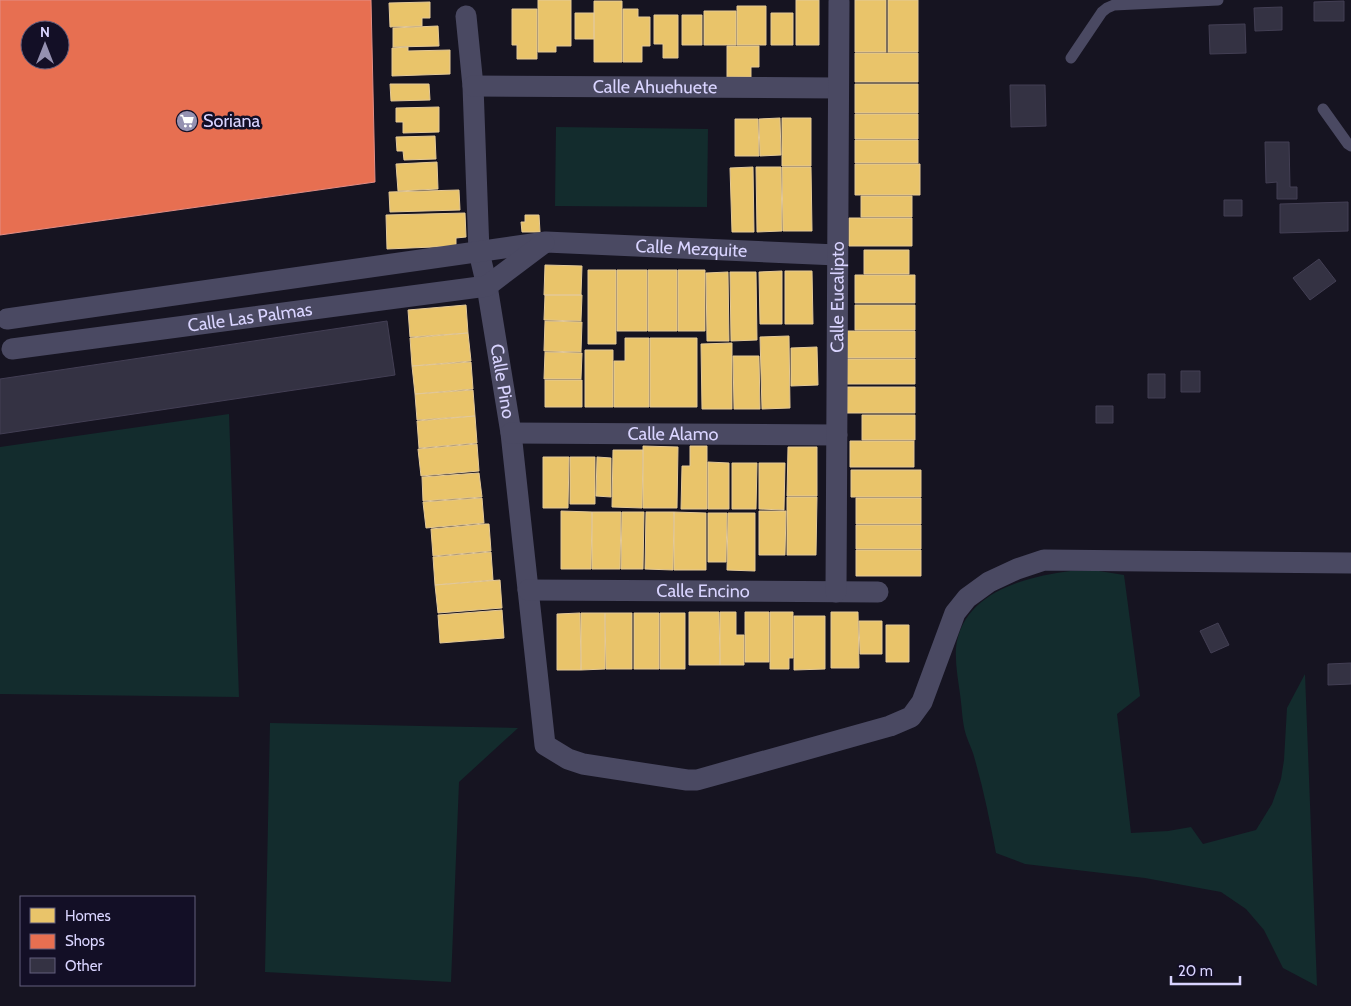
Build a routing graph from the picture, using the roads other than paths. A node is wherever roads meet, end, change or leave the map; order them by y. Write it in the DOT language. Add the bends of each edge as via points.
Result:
graph roads {
  1 [pos="1218,0"];
  2 [pos="839,2"];
  3 [pos="466,16"];
  4 [pos="1071,58"];
  5 [pos="474,86"];
  6 [pos="838,88"];
  7 [pos="1323,109"];
  8 [pos="1351,146"];
  9 [pos="546,242"];
  10 [pos="479,252"];
  11 [pos="837,255"];
  12 [pos="487,286"];
  13 [pos="3,316"];
  14 [pos="6,356"];
  15 [pos="511,433"];
  16 [pos="837,435"];
  17 [pos="1351,563"];
  18 [pos="528,590"];
  19 [pos="836,592"];
  20 [pos="878,592"];
  1 -- 4 [label="lane" via="1107,8"];
  2 -- 6 [label="street, Calle Eucalipto"];
  3 -- 5 [label="street, Calle Pino"];
  5 -- 6 [label="street, Calle Ahuehuete"];
  5 -- 10 [label="street, Calle Pino"];
  6 -- 11 [label="street, Calle Eucalipto"];
  7 -- 8 [label="lane"];
  9 -- 10 [label="street, Calle Mezquite"];
  9 -- 11 [label="street, Calle Mezquite"];
  9 -- 12 [label="street"];
  10 -- 12 [label="street, Calle Pino"];
  10 -- 13 [label="street, Calle Las Palmas"];
  11 -- 16 [label="street, Calle Eucalipto"];
  12 -- 14 [label="street, Calle Las Palmas"];
  12 -- 15 [label="street, Calle Pino"];
  13 -- 14 [label="street" via="13,333"];
  15 -- 16 [label="street, Calle Alamo"];
  15 -- 18 [label="street, Calle Pino"];
  16 -- 19 [label="street, Calle Eucalipto"];
  17 -- 18 [label="street, Calle Pino" via="1044,560 996,579 967,598 955,613 922,702 911,717 890,726 697,780 583,764 545,746"];
  18 -- 19 [label="street, Calle Encino"];
  19 -- 20 [label="street, Calle Encino"];
}
